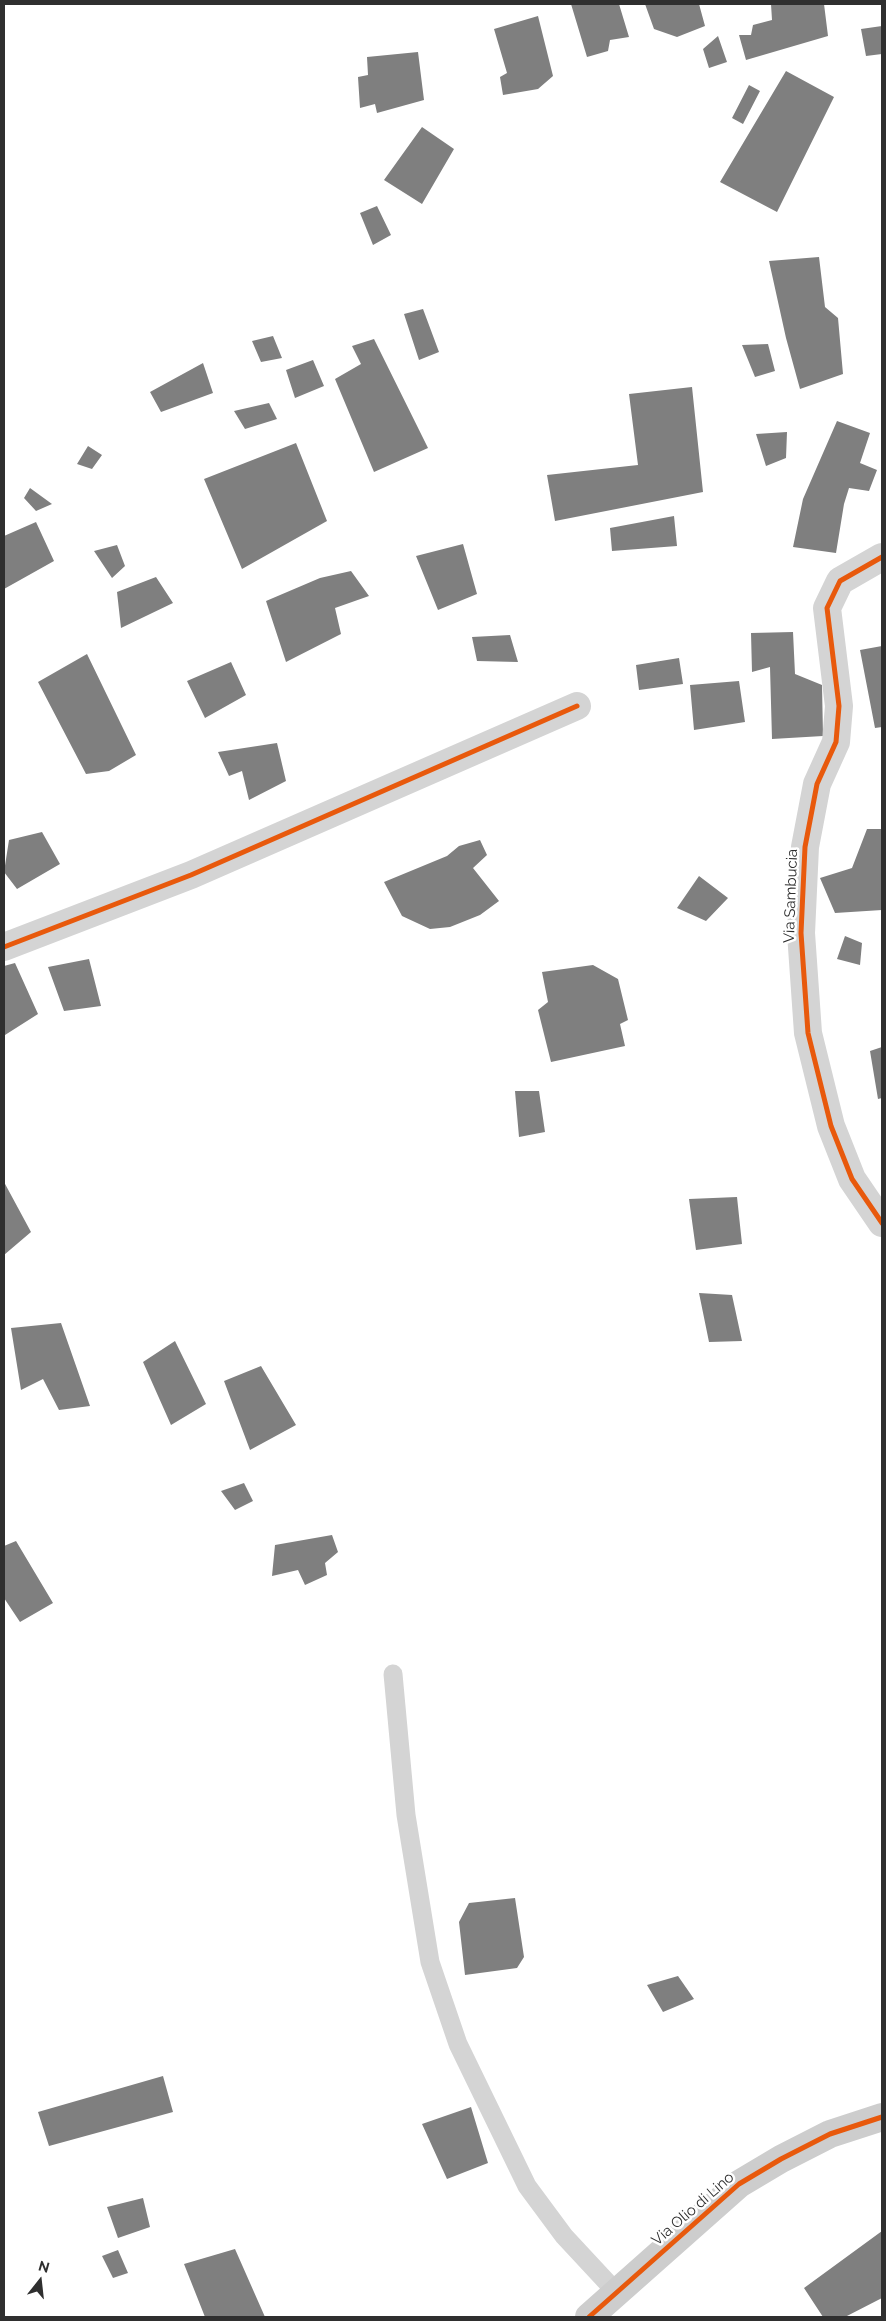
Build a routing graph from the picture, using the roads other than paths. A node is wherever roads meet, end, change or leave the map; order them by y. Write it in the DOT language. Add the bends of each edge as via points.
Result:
graph roads {
  1 [pos="882,558"];
  2 [pos="577,706"];
  3 [pos="4,947"];
  4 [pos="882,1223"];
  5 [pos="393,1674"];
  6 [pos="882,2117"];
  7 [pos="617,2293"];
  8 [pos="589,2317"];
  1 -- 4 [label="street, Via Sambucia" via="840,581 827,608 839,706 836,742 817,784 804,847 801,933 808,1034 832,1126 852,1179"];
  2 -- 3 [label="street" via="191,875"];
  5 -- 7 [label="lane" via="406,1815 430,1962 458,2044 527,2186 564,2236"];
  6 -- 7 [label="street, Via Olio di Lino" via="830,2134 739,2184"];
  7 -- 8 [label="street, Via Olio di Lino"];
}
